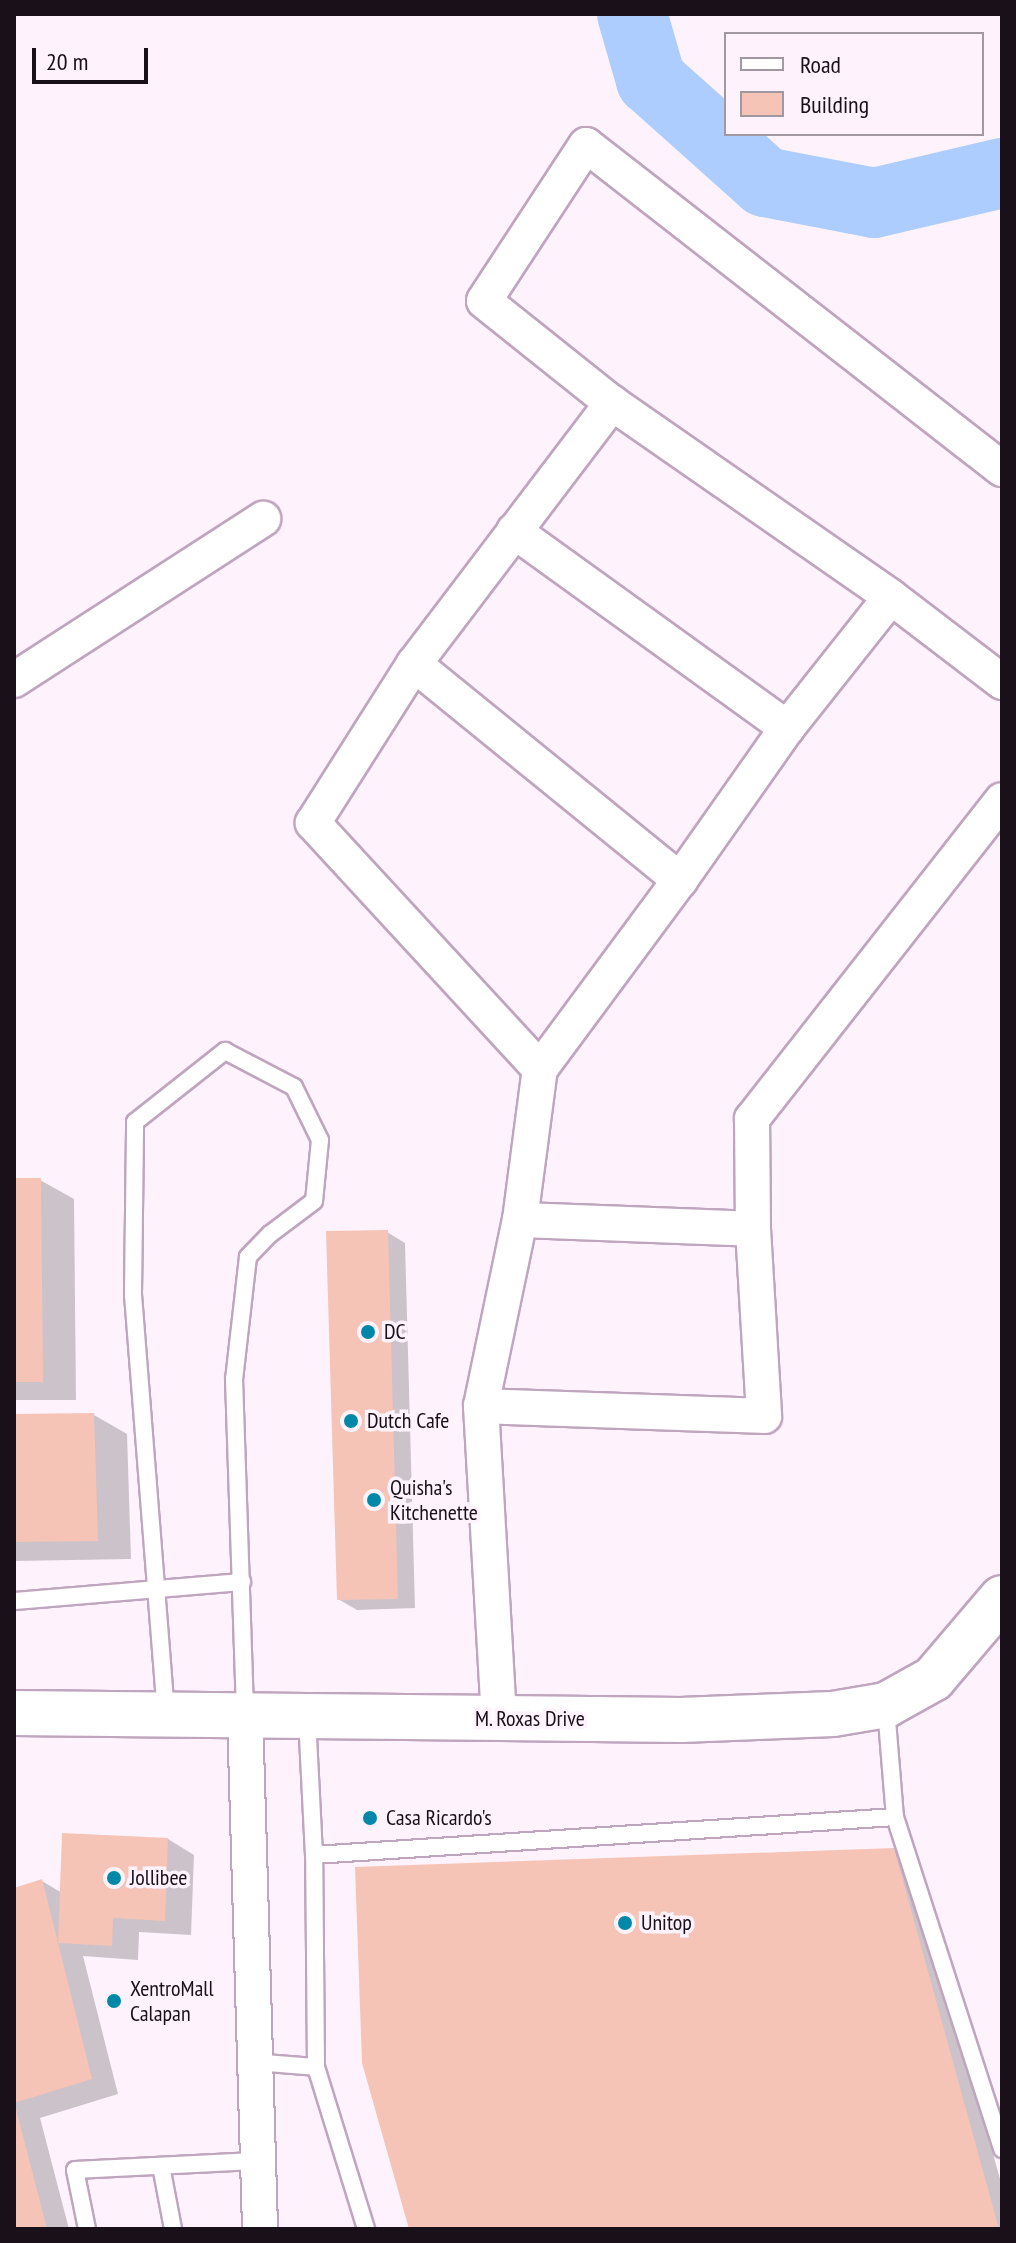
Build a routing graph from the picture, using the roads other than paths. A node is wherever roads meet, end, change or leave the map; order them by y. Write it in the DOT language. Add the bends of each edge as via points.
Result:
graph roads {
  1 [pos="612,403"];
  2 [pos="1002,469"];
  3 [pos="263,519"];
  4 [pos="514,531"];
  5 [pos="891,597"];
  6 [pos="414,664"];
  7 [pos="14,680"];
  8 [pos="1002,682"];
  9 [pos="787,728"];
  10 [pos="1002,800"];
  11 [pos="680,880"];
  12 [pos="540,1069"];
  13 [pos="520,1220"];
  14 [pos="753,1229"];
  15 [pos="481,1406"];
  16 [pos="242,1582"];
  17 [pos="155,1588"];
  18 [pos="1002,1598"];
  19 [pos="14,1601"];
  20 [pos="886,1705"];
  21 [pos="245,1713"];
  22 [pos="166,1715"];
  23 [pos="307,1715"];
  24 [pos="20,1717"];
  25 [pos="499,1720"];
  26 [pos="895,1817"];
  27 [pos="314,1855"];
  28 [pos="254,2062"];
  29 [pos="316,2067"];
  30 [pos="1002,2149"];
  31 [pos="255,2161"];
  32 [pos="161,2166"];
  33 [pos="87,2229"];
  34 [pos="173,2229"];
  35 [pos="260,2229"];
  36 [pos="366,2229"];
  1 -- 2 [label="street" via="484,301 586,145"];
  1 -- 4 [label="street"];
  1 -- 5 [label="street"];
  3 -- 7 [label="street"];
  4 -- 6 [label="street"];
  4 -- 9 [label="street"];
  5 -- 8 [label="street"];
  5 -- 9 [label="street"];
  6 -- 11 [label="street"];
  6 -- 12 [label="street" via="313,823"];
  9 -- 11 [label="street"];
  10 -- 14 [label="street" via="752,1119"];
  11 -- 12 [label="street"];
  12 -- 13 [label="street"];
  13 -- 14 [label="street"];
  13 -- 15 [label="street"];
  14 -- 15 [label="street" via="764,1416"];
  15 -- 25 [label="street"];
  16 -- 17 [label="lane"];
  16 -- 17 [label="lane" via="234,1379 248,1257 314,1201 320,1140 294,1087 225,1051 135,1122 133,1294"];
  16 -- 21 [label="lane"];
  17 -- 19 [label="lane"];
  17 -- 22 [label="lane"];
  18 -- 20 [label="main road, M. Roxas Drive" via="933,1679"];
  20 -- 25 [label="main road, M. Roxas Drive" via="781,1718"];
  20 -- 26 [label="lane"];
  21 -- 22 [label="main road, M. Roxas Drive"];
  21 -- 23 [label="main road, M. Roxas Drive"];
  21 -- 28 [label="street"];
  22 -- 24 [label="main road, M. Roxas Drive"];
  23 -- 25 [label="main road, M. Roxas Drive"];
  23 -- 27 [label="lane"];
  26 -- 27 [label="lane"];
  26 -- 30 [label="lane"];
  27 -- 29 [label="lane"];
  28 -- 29 [label="lane"];
  28 -- 31 [label="street"];
  29 -- 36 [label="lane"];
  31 -- 32 [label="lane"];
  31 -- 35 [label="street"];
  32 -- 33 [label="lane" via="75,2170"];
  32 -- 34 [label="lane"];
}
